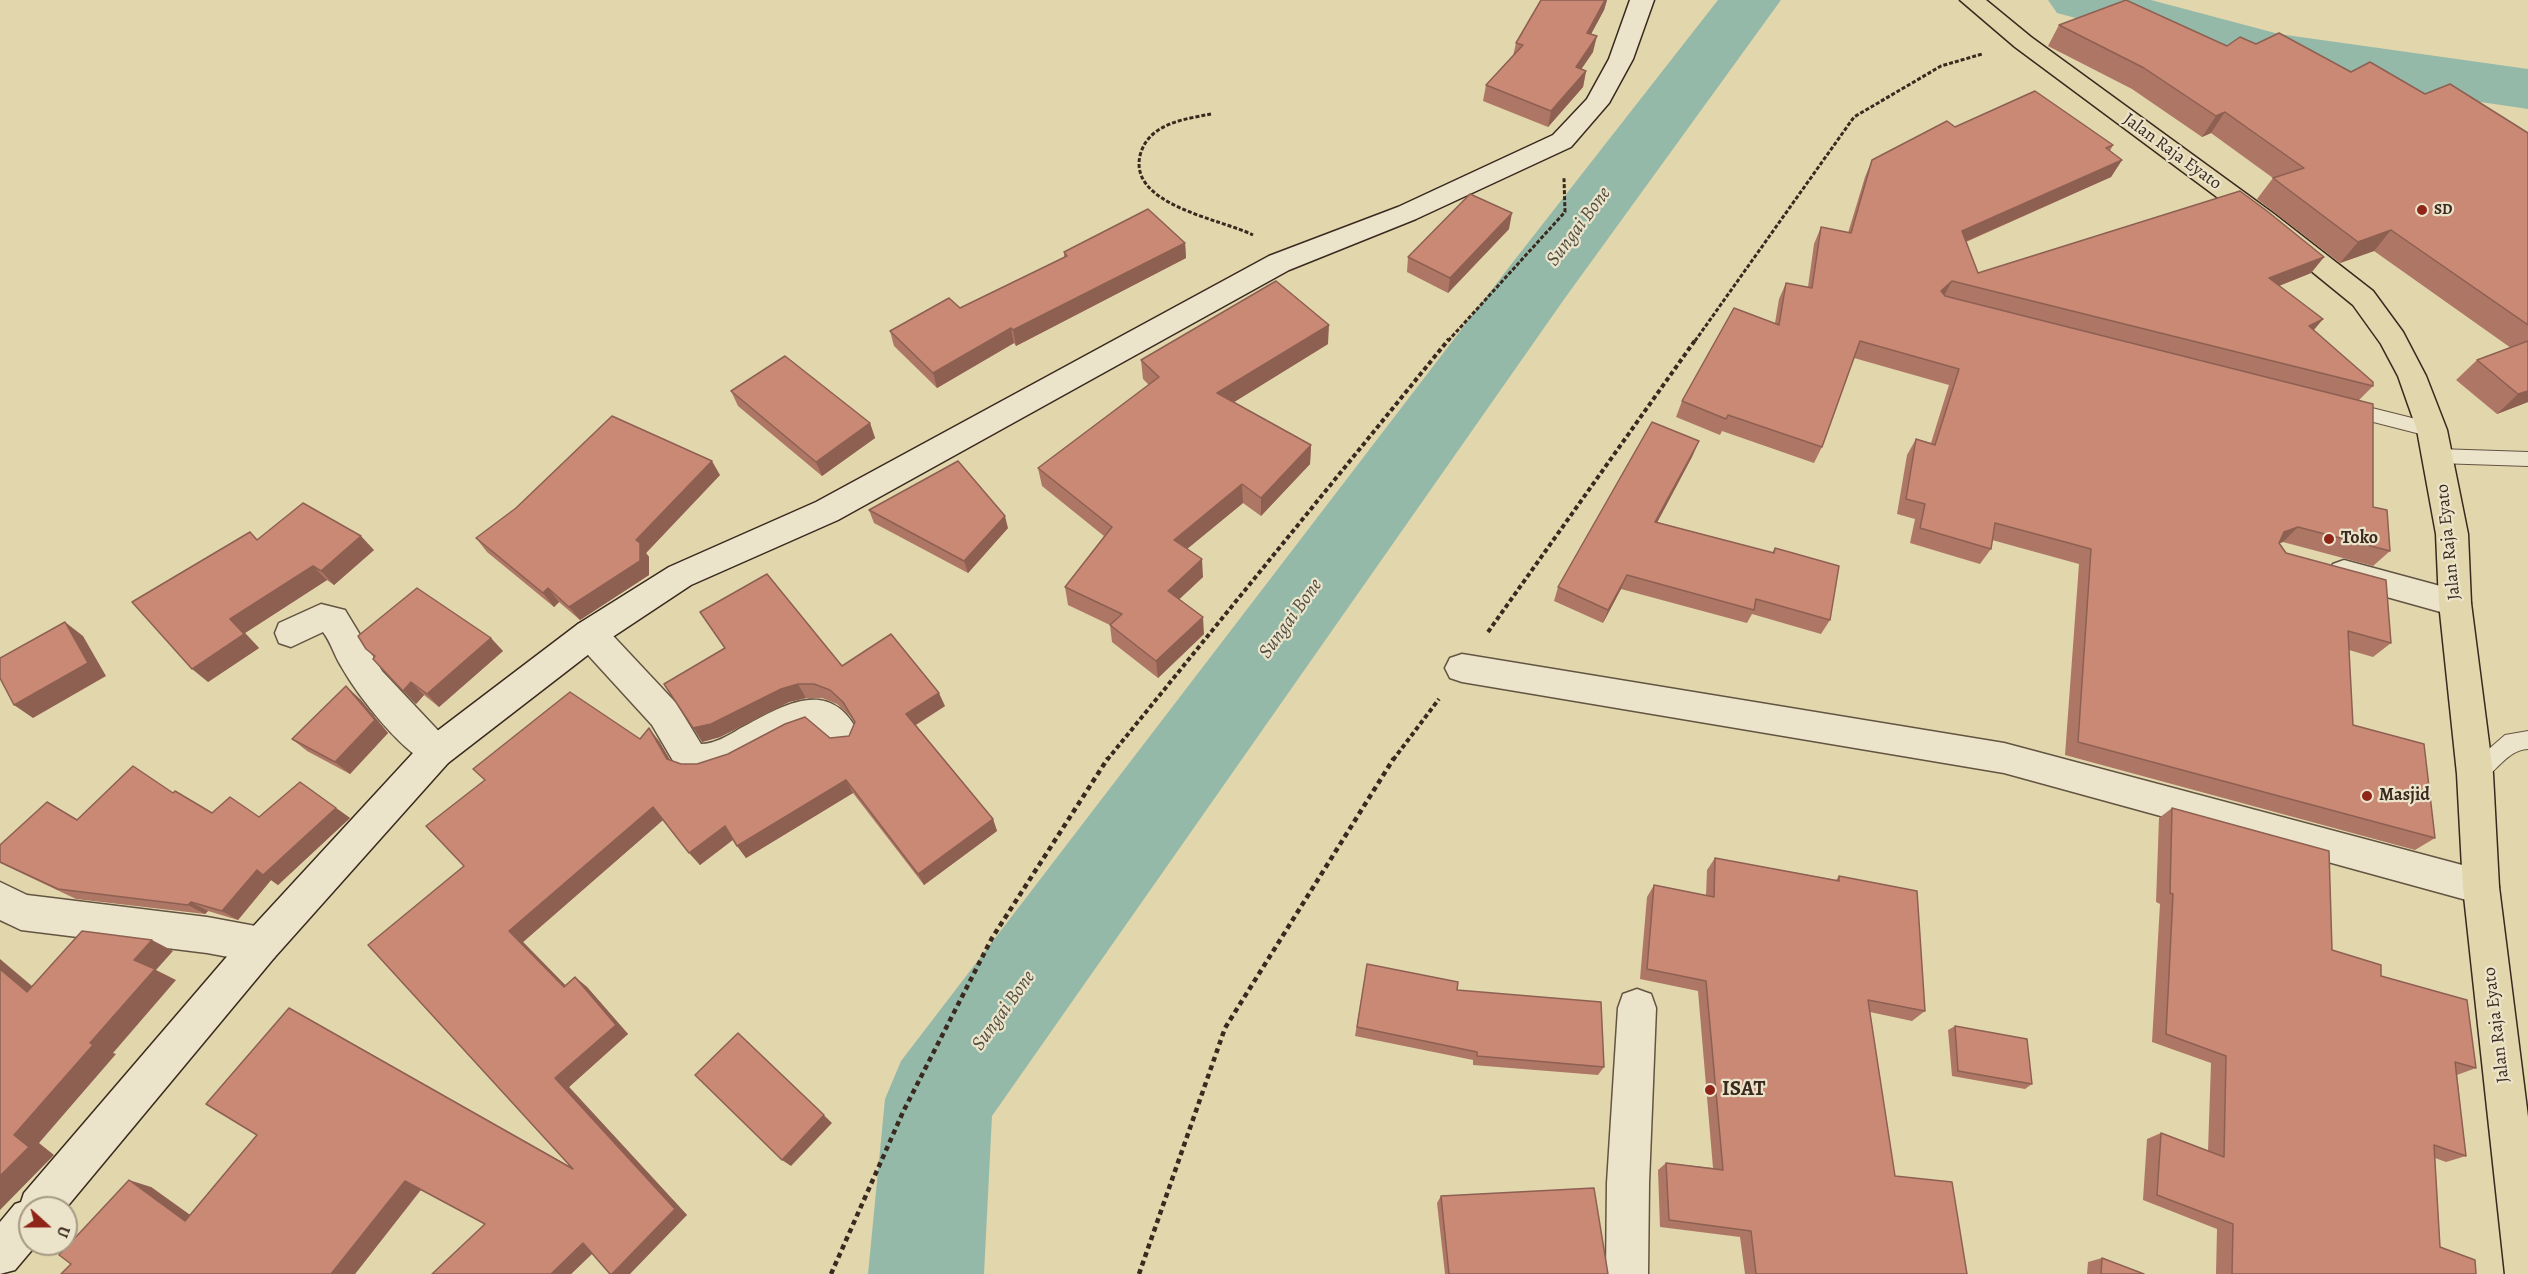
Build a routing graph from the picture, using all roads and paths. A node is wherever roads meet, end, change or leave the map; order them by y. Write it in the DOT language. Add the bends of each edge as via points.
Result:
graph roads {
  1 [pos="1642,0"];
  2 [pos="1979,6"];
  3 [pos="2023,42"];
  4 [pos="1211,114"];
  5 [pos="1562,141"];
  6 [pos="1279,263"];
  7 [pos="2330,404"];
  8 [pos="2435,443"];
  9 [pos="2528,459"];
  10 [pos="2317,566"];
  11 [pos="2455,603"];
  12 [pos="291,633"];
  13 [pos="590,634"];
  14 [pos="1462,668"];
  15 [pos="843,736"];
  16 [pos="2528,740"];
  17 [pos="436,752"];
  18 [pos="2475,774"];
  19 [pos="2481,887"];
  20 [pos="0,899"];
  21 [pos="261,945"];
  22 [pos="1637,1008"];
  23 [pos="49,1196"];
  24 [pos="18,1233"];
  25 [pos="0,1255"];
  26 [pos="831,1274"];
  27 [pos="1139,1274"];
  28 [pos="1627,1274"];
  29 [pos="2526,1274"];
  1 -- 5 [label="street" via="1621,59 1597,104"];
  2 -- 3 [label="main road, Jalan Raja Eyato"];
  3 -- 8 [label="main road, Jalan Raja Eyato" via="2265,220 2363,298 2412,376"];
  3 -- 14 [label="path" via="1941,66 1854,117"];
  4 -- 6 [label="path" via="1166,125 1155,133 1138,158 1141,177 1175,207 1234,223 1264,241"];
  5 -- 6 [label="street" via="1407,213"];
  5 -- 26 [label="path" via="1565,212 1457,330 1104,763 992,938 903,1112"];
  6 -- 13 [label="street" via="827,511 680,576"];
  7 -- 8 [label="lane"];
  8 -- 9 [label="lane"];
  8 -- 11 [label="main road, Jalan Raja Eyato" via="2452,534"];
  10 -- 11 [label="street"];
  11 -- 18 [label="main road, Jalan Raja Eyato"];
  12 -- 17 [label="street" via="321,618 333,620 353,656 414,733"];
  13 -- 15 [label="street" via="664,714 691,760 716,758 787,721 816,712 826,715"];
  13 -- 17 [label="street"];
  14 -- 19 [label="street" via="2004,758"];
  14 -- 27 [label="path" via="1380,777 1225,1028"];
  16 -- 18 [label="lane" via="2512,741"];
  17 -- 21 [label="street"];
  18 -- 19 [label="main road, Jalan Raja Eyato"];
  19 -- 29 [label="main road, Jalan Raja Eyato"];
  20 -- 21 [label="street" via="21,912"];
  21 -- 23 [label="street"];
  22 -- 28 [label="street"];
  24 -- 25 [label="street"];
}
